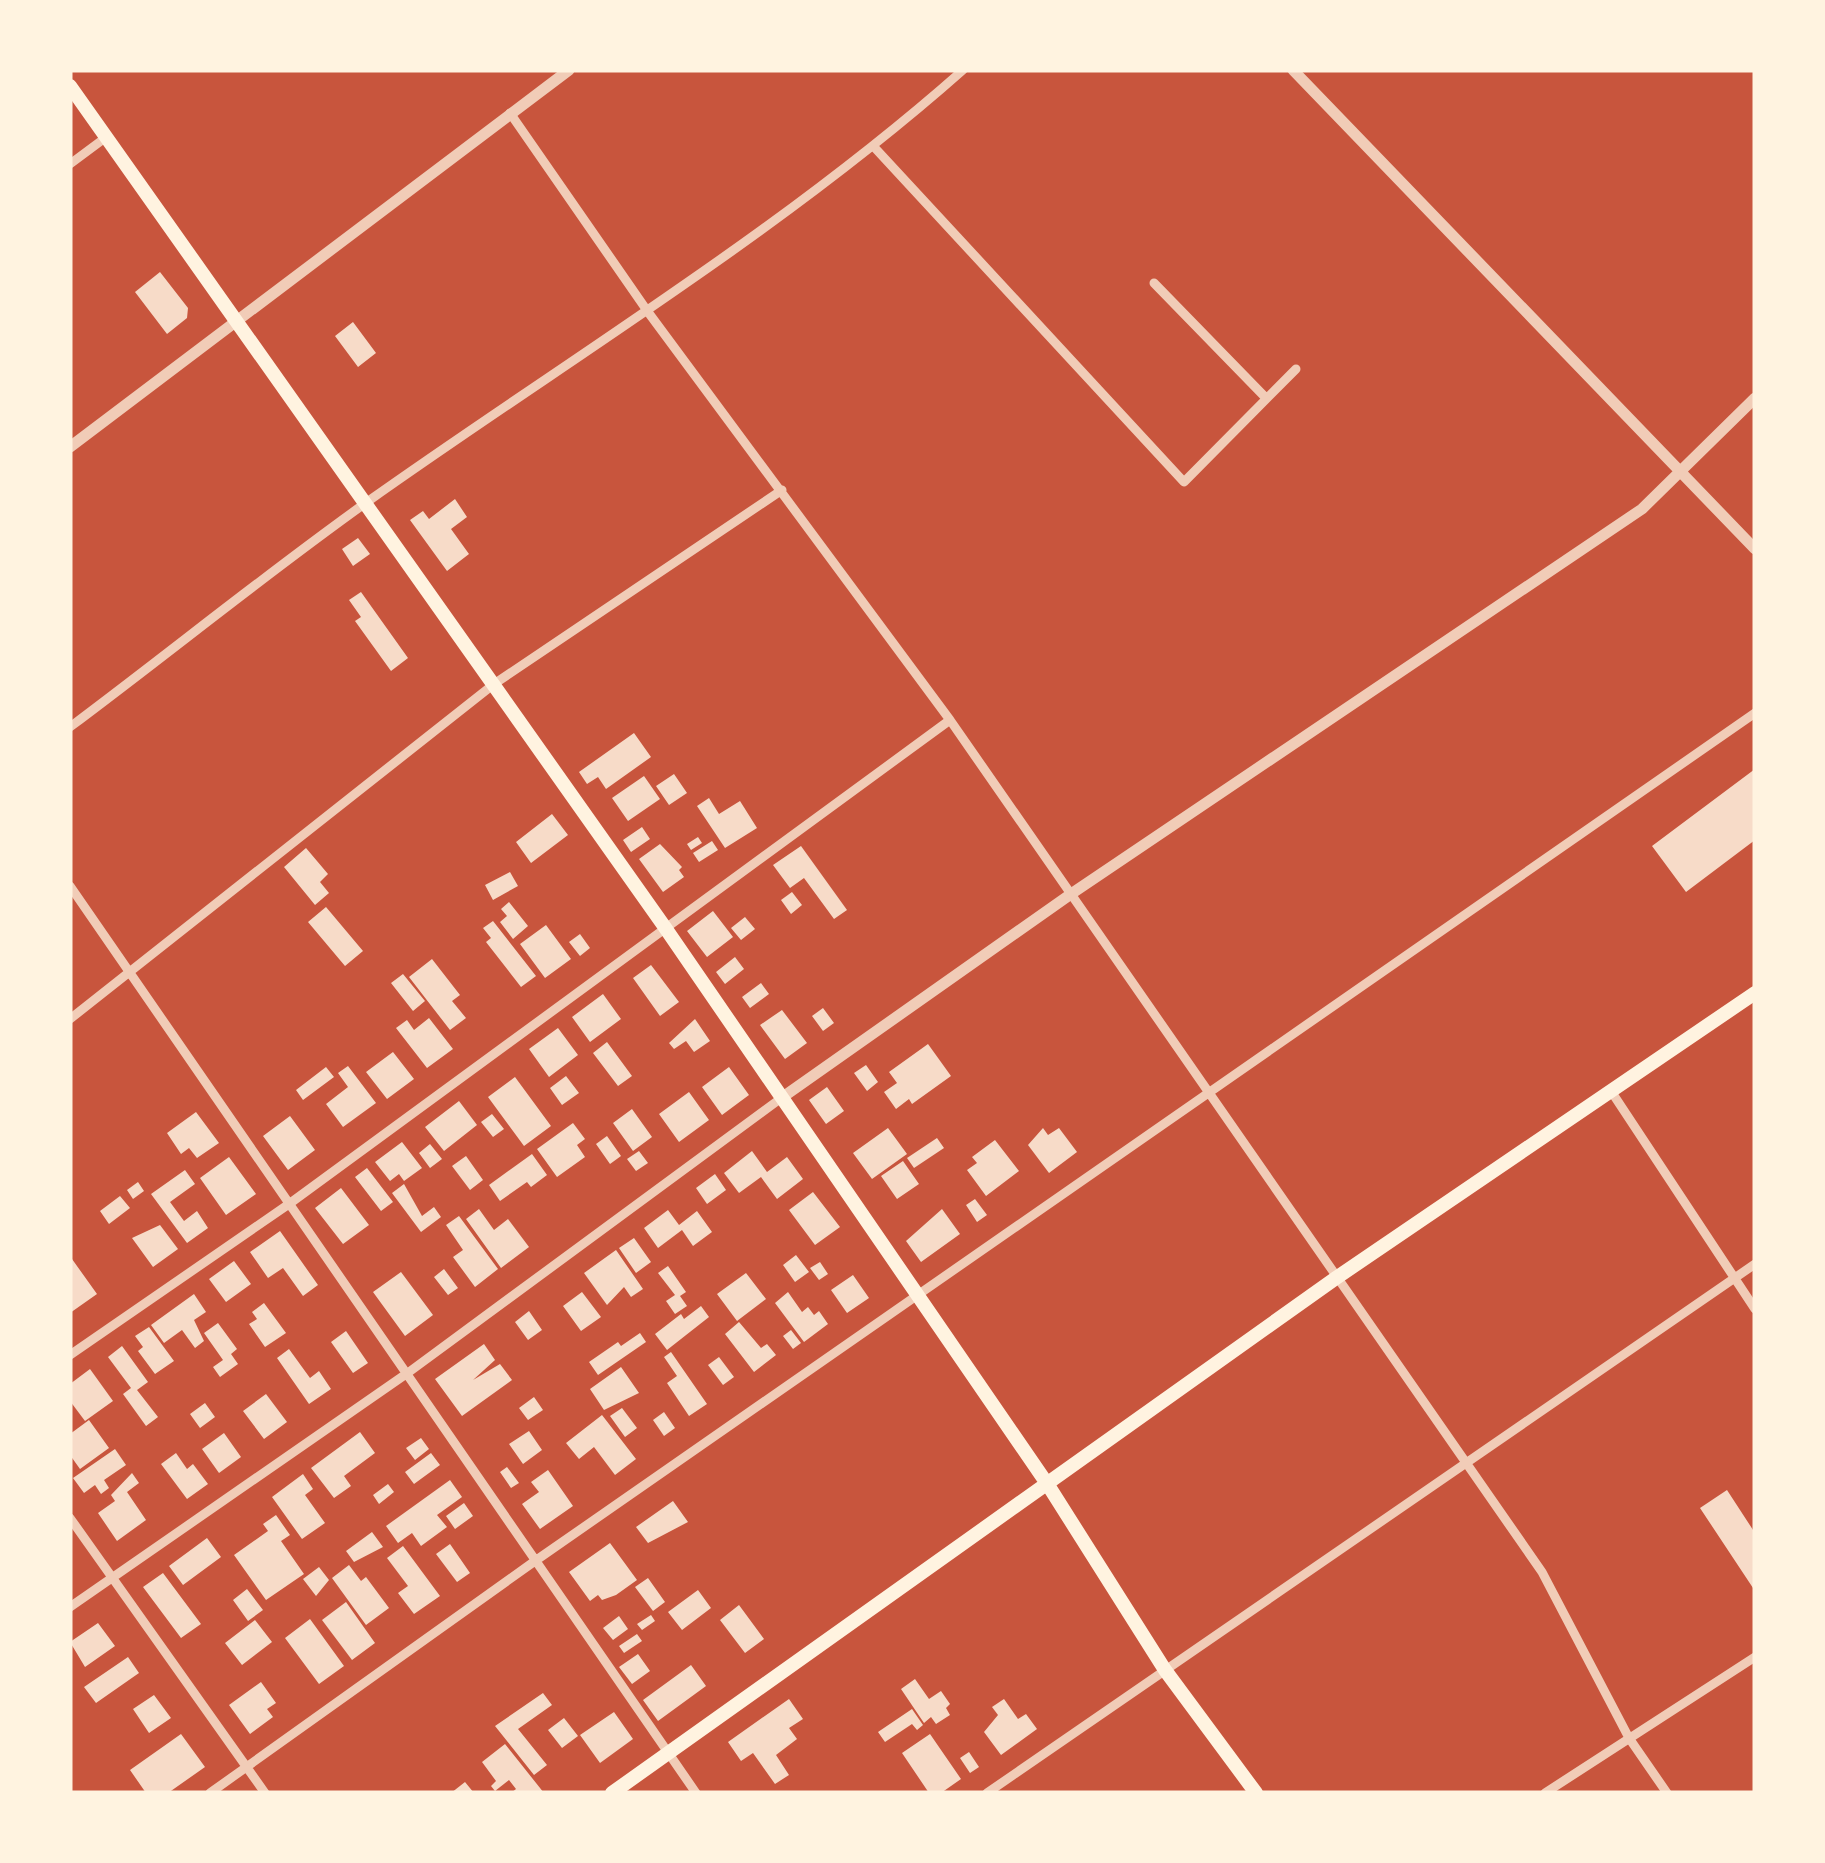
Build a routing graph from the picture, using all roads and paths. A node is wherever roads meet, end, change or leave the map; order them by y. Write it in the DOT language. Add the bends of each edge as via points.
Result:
graph roads {
  1 [pos="569,70"];
  2 [pos="963,70"];
  3 [pos="1293,70"];
  4 [pos="70,86"];
  5 [pos="510,113"];
  6 [pos="105,138"];
  7 [pos="875,148"];
  8 [pos="70,164"];
  9 [pos="1154,282"];
  10 [pos="648,312"];
  11 [pos="235,322"];
  12 [pos="1296,369"];
  13 [pos="1266,398"];
  14 [pos="1755,398"];
  15 [pos="70,446"];
  16 [pos="1681,474"];
  17 [pos="782,490"];
  18 [pos="365,503"];
  19 [pos="1755,548"];
  20 [pos="494,684"];
  21 [pos="1755,713"];
  22 [pos="950,720"];
  23 [pos="70,728"];
  24 [pos="70,886"];
  25 [pos="1070,894"];
  26 [pos="664,926"];
  27 [pos="131,974"];
  28 [pos="1755,993"];
  29 [pos="70,1019"];
  30 [pos="1611,1091"];
  31 [pos="1210,1094"];
  32 [pos="780,1099"];
  33 [pos="289,1204"];
  34 [pos="1755,1264"];
  35 [pos="1336,1278"];
  36 [pos="1734,1278"];
  37 [pos="920,1296"];
  38 [pos="1755,1309"];
  39 [pos="70,1355"];
  40 [pos="409,1372"];
  41 [pos="1462,1463"];
  42 [pos="1048,1485"];
  43 [pos="70,1518"];
  44 [pos="534,1562"];
  45 [pos="112,1575"];
  46 [pos="70,1607"];
  47 [pos="1755,1656"];
  48 [pos="1165,1670"];
  49 [pos="1629,1738"];
  50 [pos="668,1753"];
  51 [pos="244,1766"];
  52 [pos="210,1793"];
  53 [pos="265,1793"];
  54 [pos="612,1793"];
  55 [pos="696,1793"];
  56 [pos="986,1793"];
  57 [pos="1256,1793"];
  58 [pos="1545,1793"];
  59 [pos="1666,1793"];
  1 -- 5 [label="street"];
  2 -- 7 [label="street"];
  3 -- 16 [label="street"];
  4 -- 6 [label="main road"];
  5 -- 10 [label="street"];
  5 -- 11 [label="street"];
  6 -- 8 [label="street"];
  6 -- 11 [label="main road"];
  7 -- 10 [label="street"];
  7 -- 13 [label="street" via="1184,482"];
  9 -- 13 [label="street"];
  10 -- 17 [label="street"];
  10 -- 18 [label="street"];
  11 -- 15 [label="street"];
  11 -- 18 [label="main road"];
  12 -- 13 [label="street"];
  14 -- 16 [label="street"];
  16 -- 19 [label="street"];
  16 -- 25 [label="street" via="1642,508"];
  17 -- 20 [label="street"];
  17 -- 22 [label="street"];
  18 -- 20 [label="main road"];
  18 -- 23 [label="street"];
  20 -- 26 [label="main road"];
  20 -- 27 [label="street"];
  21 -- 31 [label="street"];
  22 -- 25 [label="street"];
  22 -- 26 [label="street"];
  24 -- 27 [label="street"];
  25 -- 31 [label="street"];
  25 -- 32 [label="street"];
  26 -- 32 [label="main road"];
  26 -- 33 [label="street"];
  27 -- 29 [label="street"];
  27 -- 33 [label="street"];
  28 -- 30 [label="main road"];
  30 -- 35 [label="main road"];
  30 -- 36 [label="street"];
  31 -- 35 [label="street"];
  31 -- 37 [label="street"];
  32 -- 37 [label="main road"];
  32 -- 40 [label="street"];
  33 -- 39 [label="street"];
  33 -- 40 [label="street"];
  34 -- 36 [label="street"];
  35 -- 41 [label="street"];
  35 -- 42 [label="main road"];
  36 -- 38 [label="street"];
  36 -- 41 [label="street"];
  37 -- 42 [label="main road"];
  37 -- 44 [label="street"];
  40 -- 44 [label="street"];
  40 -- 45 [label="street"];
  41 -- 48 [label="street"];
  41 -- 49 [label="street" via="1542,1572"];
  42 -- 48 [label="main road"];
  42 -- 50 [label="main road"];
  43 -- 45 [label="street"];
  44 -- 50 [label="street"];
  44 -- 51 [label="street"];
  45 -- 46 [label="street"];
  45 -- 51 [label="street"];
  47 -- 49 [label="street"];
  48 -- 56 [label="street"];
  48 -- 57 [label="main road"];
  49 -- 58 [label="street"];
  49 -- 59 [label="street"];
  50 -- 54 [label="main road"];
  50 -- 55 [label="street"];
  51 -- 52 [label="street"];
  51 -- 53 [label="street"];
}
